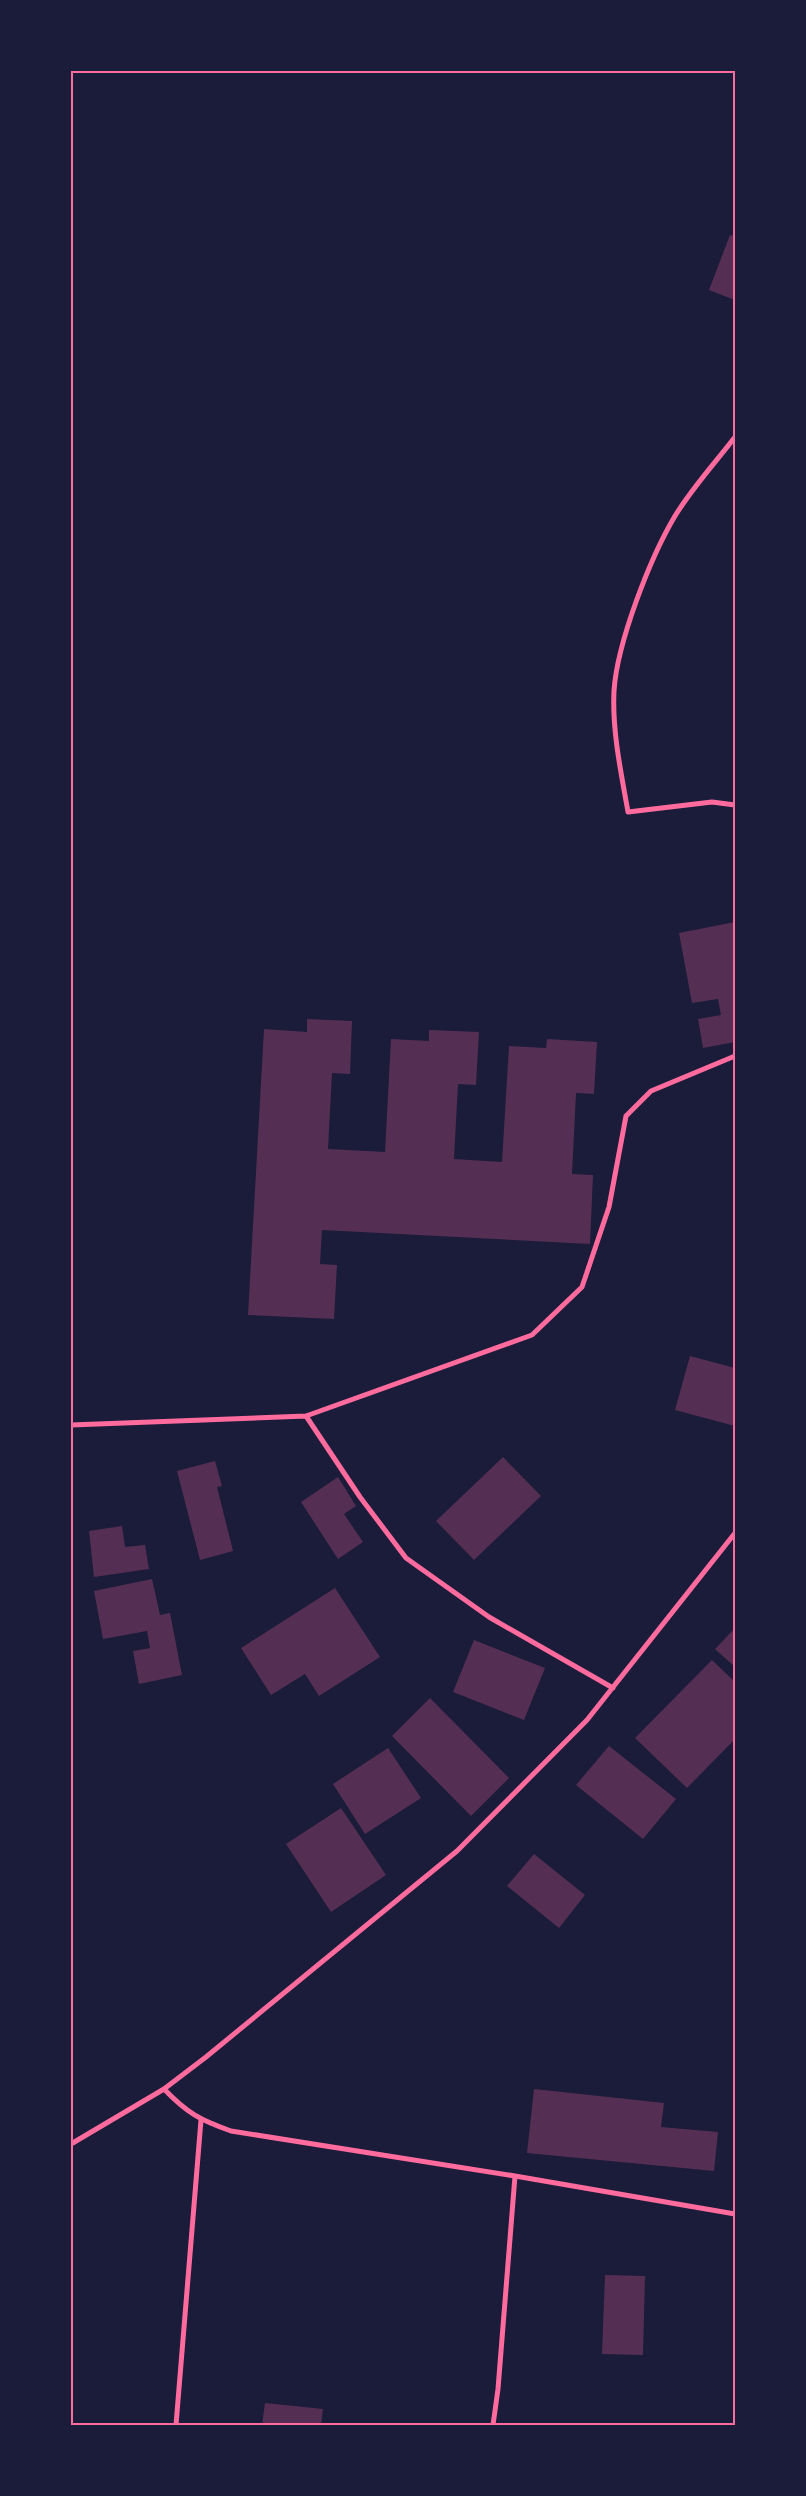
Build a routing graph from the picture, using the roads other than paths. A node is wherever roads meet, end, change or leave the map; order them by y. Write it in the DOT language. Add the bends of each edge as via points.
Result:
graph roads {
  1 [pos="735,437"];
  2 [pos="735,805"];
  3 [pos="735,1056"];
  4 [pos="306,1416"];
  5 [pos="71,1425"];
  6 [pos="735,1533"];
  7 [pos="613,1688"];
  8 [pos="164,2089"];
  9 [pos="201,2120"];
  10 [pos="71,2144"];
  11 [pos="515,2176"];
  12 [pos="735,2214"];
  13 [pos="176,2425"];
  14 [pos="493,2425"];
  1 -- 2 [label="street" via="676,515 654,558 623,645 614,690 617,745 628,812 712,802"];
  3 -- 4 [label="street" via="651,1092 626,1116 609,1208 582,1287 532,1334"];
  4 -- 5 [label="street"];
  4 -- 7 [label="street" via="406,1558 489,1617"];
  6 -- 7 [label="street"];
  7 -- 8 [label="street" via="588,1720 457,1850"];
  8 -- 9 [label="street" via="181,2107"];
  8 -- 10 [label="street"];
  9 -- 11 [label="street" via="231,2131"];
  9 -- 13 [label="street"];
  11 -- 12 [label="street"];
  11 -- 14 [label="street"];
}
